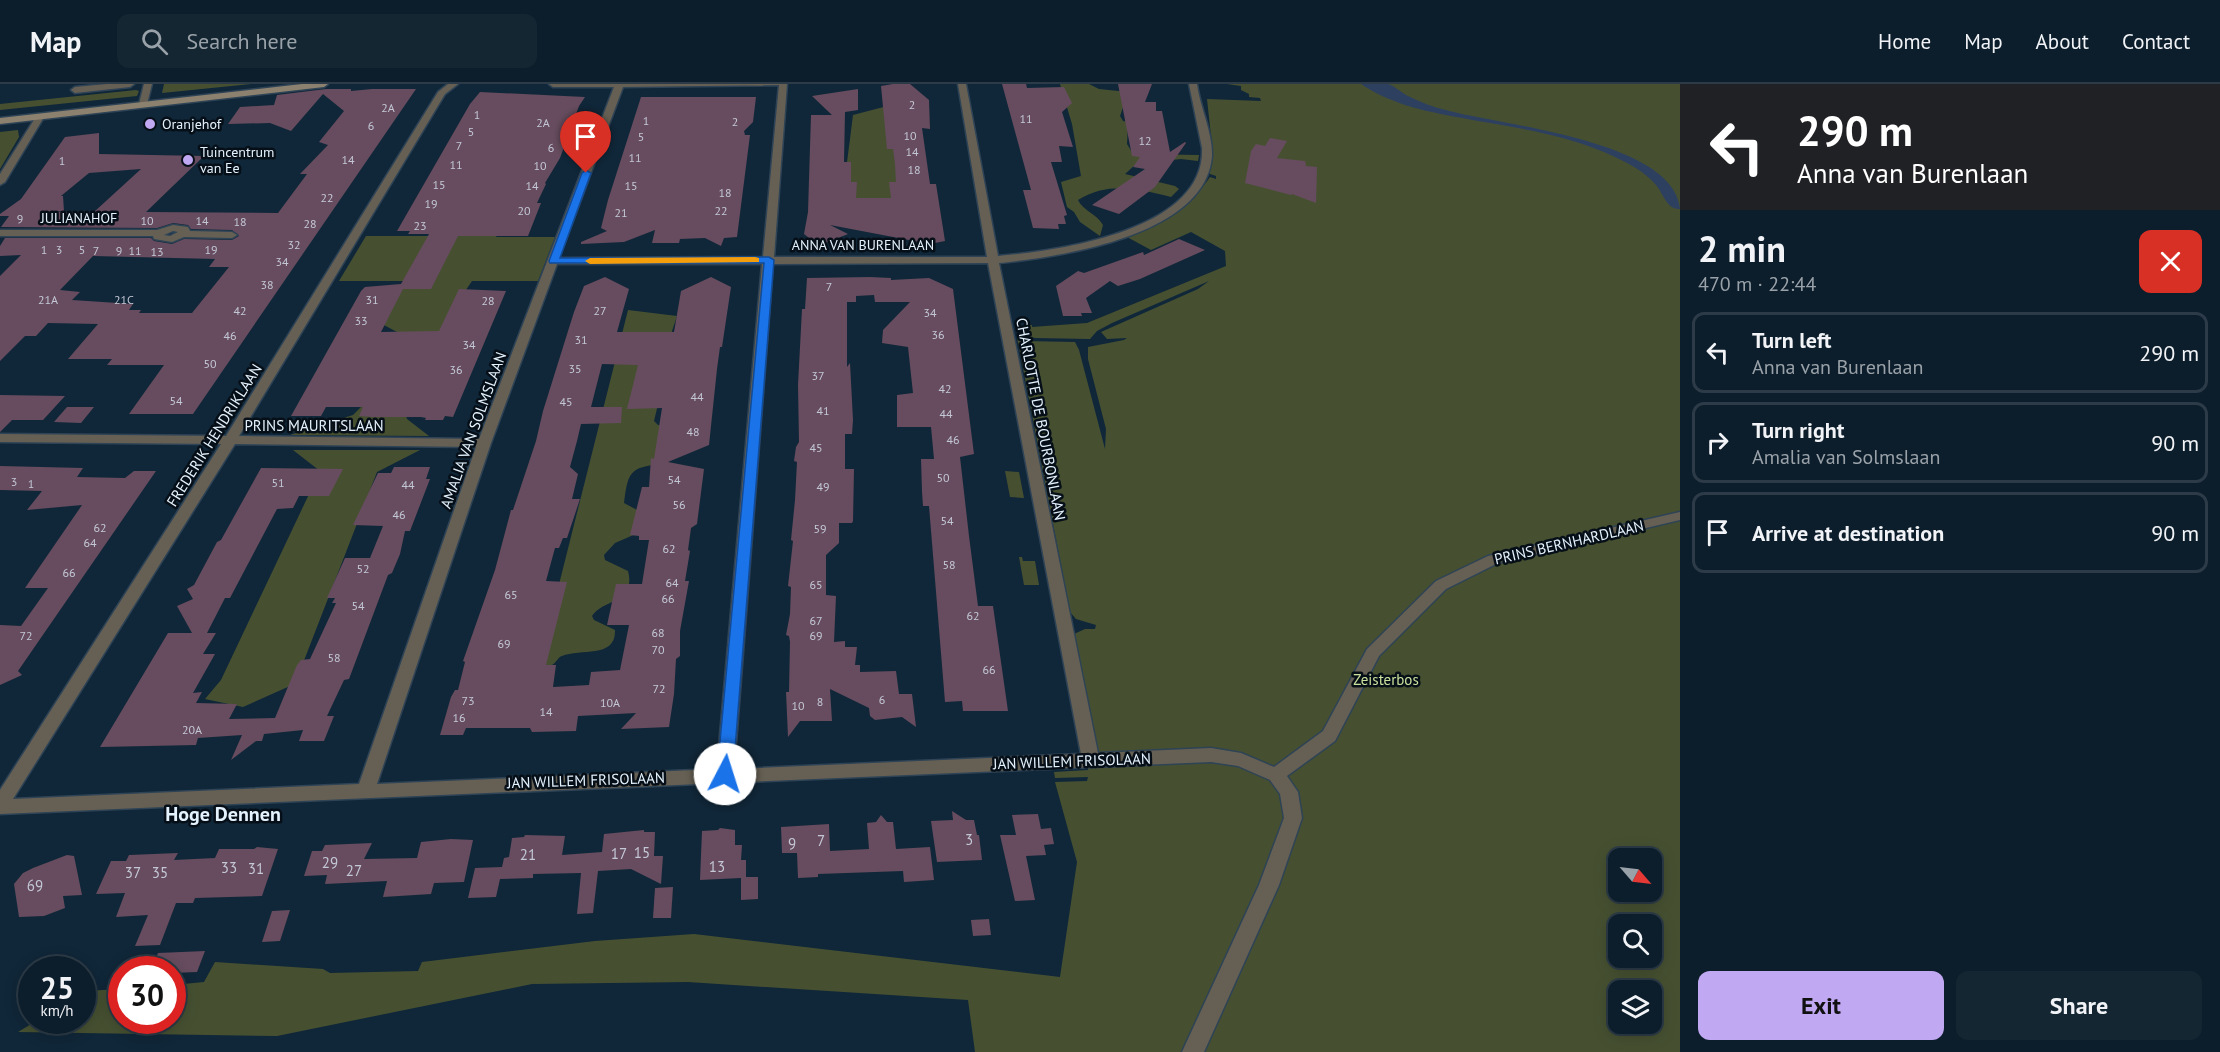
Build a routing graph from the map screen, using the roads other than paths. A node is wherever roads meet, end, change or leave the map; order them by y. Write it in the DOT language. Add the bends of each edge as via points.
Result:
graph roads {
  1 [pos="129,84"];
  2 [pos="148,84"];
  3 [pos="324,84"];
  4 [pos="454,84"];
  5 [pos="553,84"];
  6 [pos="775,84"];
  7 [pos="783,84"];
  8 [pos="962,84"];
  9 [pos="1193,84"];
  10 [pos="619,85"];
  11 [pos="75,90"];
  12 [pos="142,104"];
  13 [pos="40,117"];
  14 [pos="0,121"];
  15 [pos="0,182"];
  16 [pos="0,233"];
  17 [pos="232,235"];
  18 [pos="769,260"];
  19 [pos="993,260"];
  20 [pos="554,261"];
  21 [pos="0,438"];
  22 [pos="230,441"];
  23 [pos="484,443"];
  24 [pos="1680,516"];
  25 [pos="1091,760"];
  26 [pos="725,774"];
  27 [pos="1276,775"];
  28 [pos="366,790"];
  29 [pos="0,806"];
  30 [pos="1193,1052"];
  1 -- 11 [label="street"];
  2 -- 12 [label="street"];
  3 -- 12 [label="main road"];
  4 -- 22 [label="street, FREDERIK HENDRIKLAAN" via="442,92"];
  5 -- 10 [label="street"];
  6 -- 10 [label="street"];
  7 -- 18 [label="street"];
  8 -- 19 [label="street, CHARLOTTE DE BOURBONLAAN"];
  9 -- 19 [label="street, ANNA VAN BURENLAAN" via="1207,157 1193,192 1160,218 1118,237 1055,254"];
  10 -- 20 [label="street, AMALIA VAN SOLMSLAAN"];
  12 -- 13 [label="main road"];
  13 -- 14 [label="main road"];
  13 -- 15 [label="street"];
  16 -- 17 [label="street, JULIANAHOF" via="158,233 160,238 168,239 184,234"];
  18 -- 19 [label="street, ANNA VAN BURENLAAN"];
  18 -- 20 [label="street, ANNA VAN BURENLAAN"];
  18 -- 26 [label="street"];
  19 -- 25 [label="street, CHARLOTTE DE BOURBONLAAN"];
  20 -- 23 [label="street, AMALIA VAN SOLMSLAAN"];
  21 -- 22 [label="street, PRINS MAURITSLAAN"];
  22 -- 23 [label="street, PRINS MAURITSLAAN"];
  22 -- 29 [label="street, FREDERIK HENDRIKLAAN"];
  23 -- 28 [label="street, AMALIA VAN SOLMSLAAN"];
  24 -- 27 [label="street, PRINS BERNHARDLAAN" via="1492,559 1441,585 1373,652 1329,736"];
  25 -- 26 [label="street, JAN WILLEM FRISOLAAN"];
  25 -- 27 [label="street, JAN WILLEM FRISOLAAN" via="1211,755 1240,760"];
  26 -- 28 [label="street, JAN WILLEM FRISOLAAN"];
  27 -- 30 [label="street" via="1288,792 1293,818 1269,885"];
  28 -- 29 [label="street, JAN WILLEM FRISOLAAN"];
}
